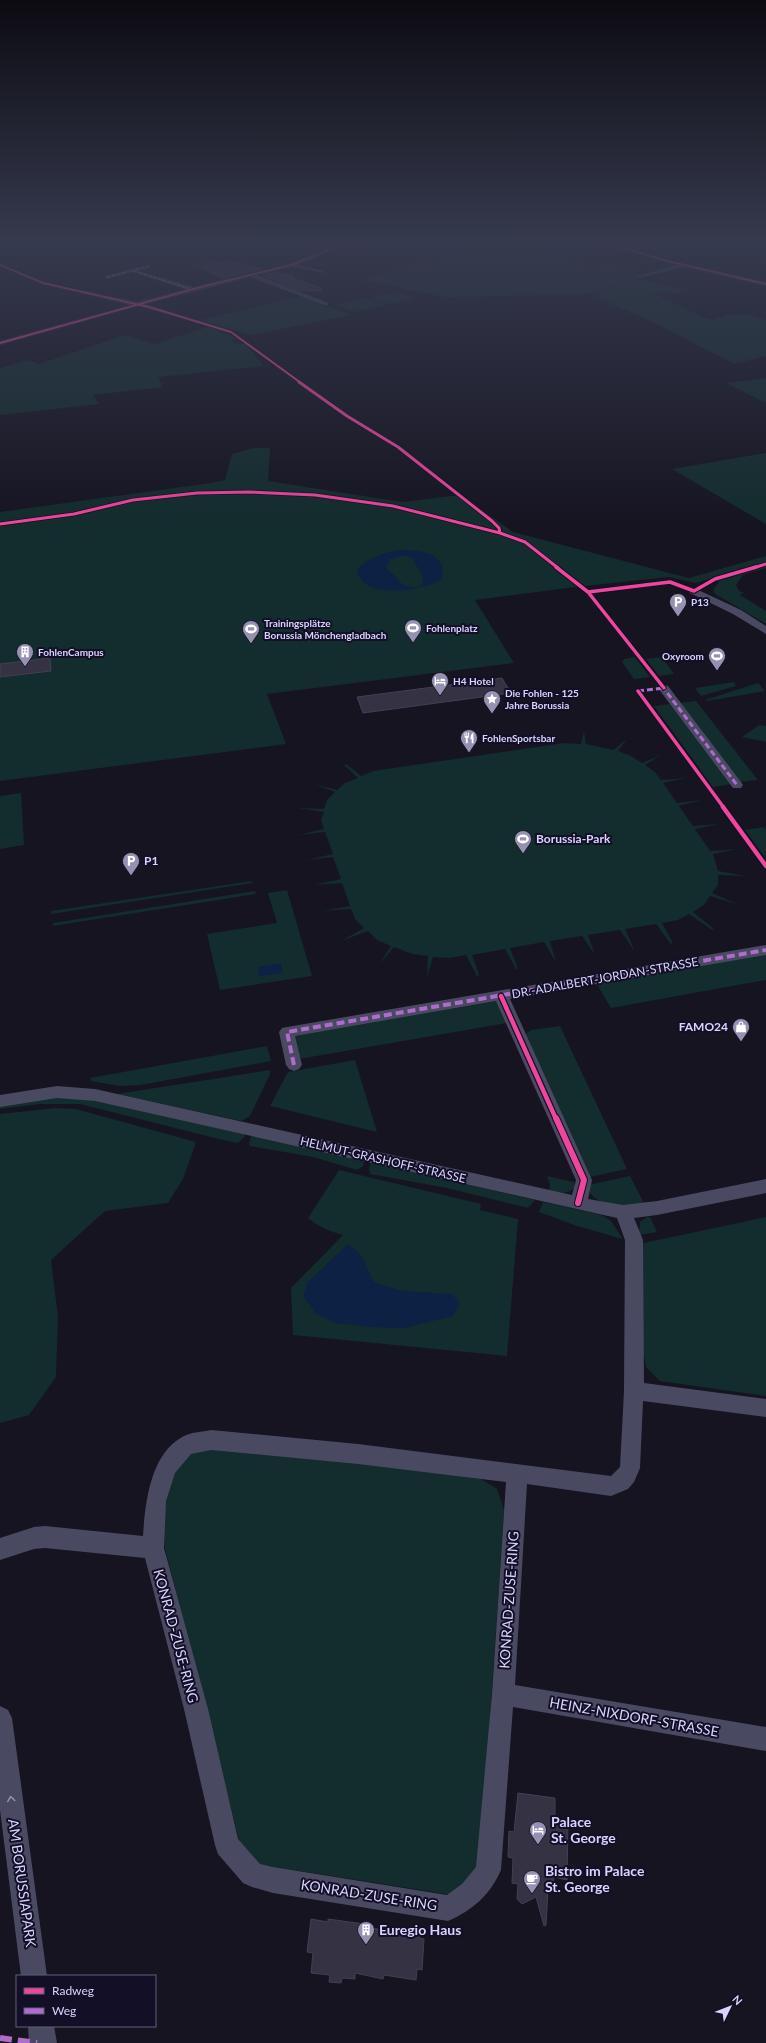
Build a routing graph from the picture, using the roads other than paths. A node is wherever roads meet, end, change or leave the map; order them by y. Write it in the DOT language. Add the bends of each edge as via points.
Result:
graph roads {
  1 [pos="28,334"];
  2 [pos="0,342"];
  3 [pos="694,591"];
  4 [pos="766,631"];
  5 [pos="664,688"];
  6 [pos="737,785"];
  7 [pos="766,950"];
  8 [pos="502,996"];
  9 [pos="294,1065"];
  10 [pos="0,1101"];
  11 [pos="766,1186"];
  12 [pos="578,1203"];
  13 [pos="623,1212"];
  14 [pos="634,1391"];
  15 [pos="766,1408"];
  16 [pos="517,1473"];
  17 [pos="153,1548"];
  18 [pos="0,1549"];
  19 [pos="503,1694"];
  20 [pos="0,1718"];
  21 [pos="766,1739"];
  22 [pos="34,1975"];
  23 [pos="41,2027"];
  24 [pos="43,2043"];
  1 -- 2 [label="street"];
  3 -- 4 [label="street" via="737,612"];
  5 -- 6 [label="street"];
  7 -- 8 [label="street, DR.-ADALBERT-JORDAN-STRASSE"];
  8 -- 9 [label="street, DR.-ADALBERT-JORDAN-STRASSE" via="288,1032"];
  8 -- 12 [label="street" via="584,1180"];
  10 -- 12 [label="street, HELMUT-GRASHOFF-STRASSE" via="57,1092 95,1095"];
  11 -- 13 [label="street, HELMUT-GRASHOFF-STRASSE" via="658,1208"];
  12 -- 13 [label="street, HELMUT-GRASHOFF-STRASSE"];
  13 -- 14 [label="street, KONRAD-ZUSE-RING" via="634,1240"];
  14 -- 15 [label="street"];
  14 -- 16 [label="street, KONRAD-ZUSE-RING" via="630,1468 622,1482 611,1486"];
  16 -- 17 [label="street, KONRAD-ZUSE-RING" via="358,1454 201,1441 184,1447 167,1467 156,1501"];
  16 -- 19 [label="street, KONRAD-ZUSE-RING"];
  17 -- 18 [label="street" via="45,1537"];
  17 -- 19 [label="street, KONRAD-ZUSE-RING" via="196,1709 227,1844 252,1874 273,1880 448,1908 463,1901 482,1882 488,1870"];
  19 -- 21 [label="street, HEINZ-NIXDORF-STRASSE"];
  22 -- 20 [label="street, AM BORUSSIAPARK, one-way"];
  23 -- 24 [label="street"];
}
